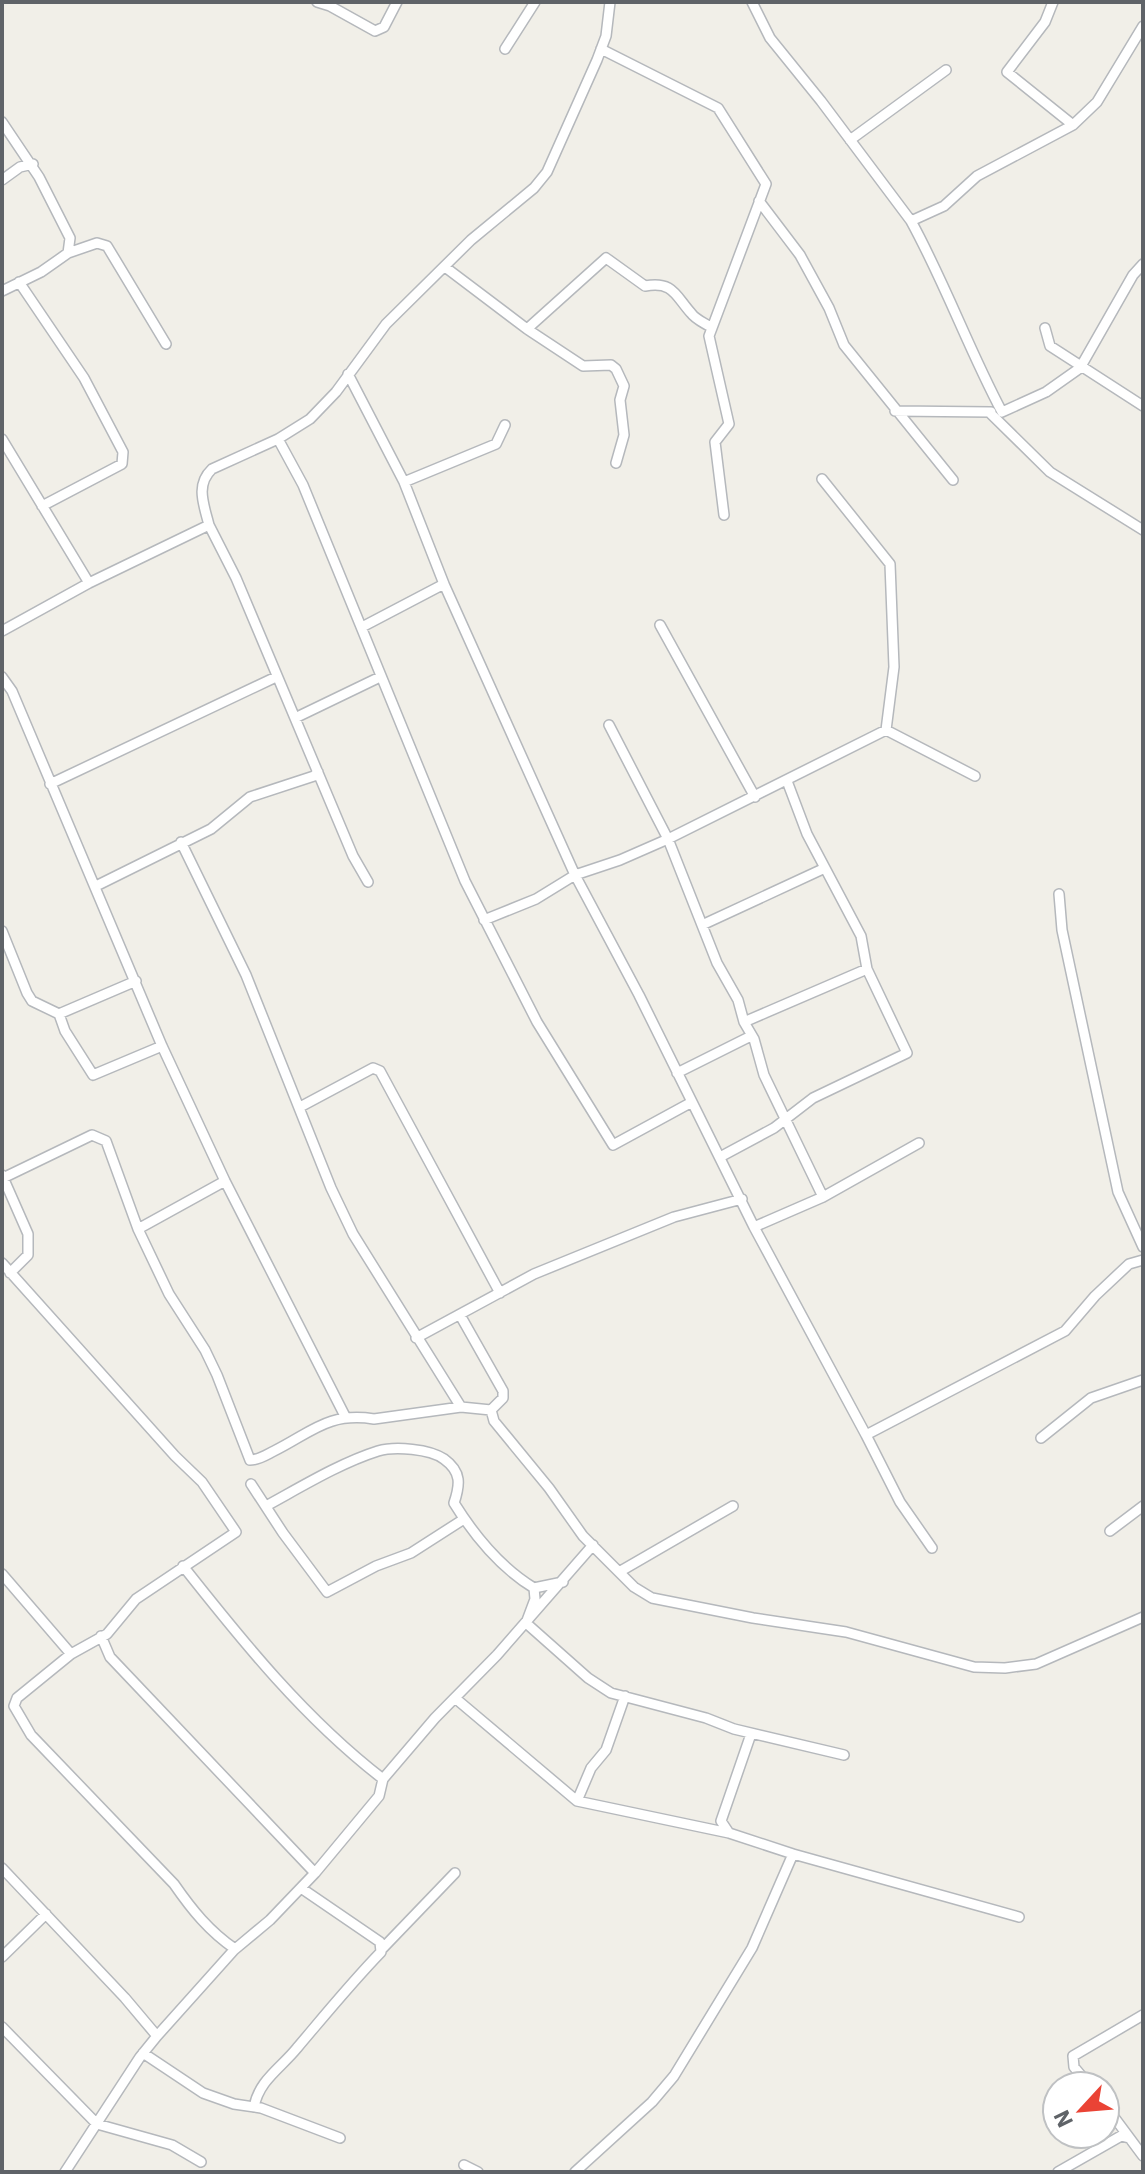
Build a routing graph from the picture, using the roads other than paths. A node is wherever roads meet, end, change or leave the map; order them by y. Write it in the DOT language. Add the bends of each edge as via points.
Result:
graph roads {
  1 [pos="317,2"];
  2 [pos="397,2"];
  3 [pos="535,2"];
  4 [pos="610,2"];
  5 [pos="752,2"];
  6 [pos="1053,2"];
  7 [pos="1143,26"];
  8 [pos="505,49"];
  9 [pos="601,49"];
  10 [pos="946,70"];
  11 [pos="2,122"];
  12 [pos="1073,125"];
  13 [pos="850,140"];
  14 [pos="33,164"];
  15 [pos="2,180"];
  16 [pos="759,201"];
  17 [pos="911,221"];
  18 [pos="68,253"];
  19 [pos="1143,264"];
  20 [pos="445,267"];
  21 [pos="19,282"];
  22 [pos="2,291"];
  23 [pos="712,328"];
  24 [pos="1045,328"];
  25 [pos="527,329"];
  26 [pos="166,344"];
  27 [pos="1080,368"];
  28 [pos="348,374"];
  29 [pos="1143,406"];
  30 [pos="895,411"];
  31 [pos="989,412"];
  32 [pos="1002,412"];
  33 [pos="505,425"];
  34 [pos="2,439"];
  35 [pos="278,439"];
  36 [pos="616,463"];
  37 [pos="822,479"];
  38 [pos="953,480"];
  39 [pos="404,482"];
  40 [pos="42,506"];
  41 [pos="724,515"];
  42 [pos="209,525"];
  43 [pos="1143,530"];
  44 [pos="89,583"];
  45 [pos="444,584"];
  46 [pos="660,625"];
  47 [pos="362,627"];
  48 [pos="2,631"];
  49 [pos="2,677"];
  50 [pos="276,677"];
  51 [pos="380,677"];
  52 [pos="295,718"];
  53 [pos="609,725"];
  54 [pos="886,730"];
  55 [pos="318,772"];
  56 [pos="975,776"];
  57 [pos="787,781"];
  58 [pos="50,784"];
  59 [pos="755,797"];
  60 [pos="668,839"];
  61 [pos="181,842"];
  62 [pos="825,868"];
  63 [pos="575,875"];
  64 [pos="368,882"];
  65 [pos="96,886"];
  66 [pos="1059,894"];
  67 [pos="484,920"];
  68 [pos="702,925"];
  69 [pos="2,931"];
  70 [pos="867,969"];
  71 [pos="136,981"];
  72 [pos="59,1014"];
  73 [pos="744,1022"];
  74 [pos="751,1036"];
  75 [pos="162,1046"];
  76 [pos="677,1073"];
  77 [pos="692,1102"];
  78 [pos="300,1107"];
  79 [pos="786,1116"];
  80 [pos="919,1143"];
  81 [pos="720,1157"];
  82 [pos="3,1177"];
  83 [pos="225,1181"];
  84 [pos="823,1197"];
  85 [pos="742,1199"];
  86 [pos="754,1227"];
  87 [pos="138,1229"];
  88 [pos="1143,1247"];
  89 [pos="1143,1260"];
  90 [pos="2,1263"];
  91 [pos="10,1273"];
  92 [pos="500,1293"];
  93 [pos="460,1315"];
  94 [pos="416,1338"];
  95 [pos="1143,1380"];
  96 [pos="461,1407"];
  97 [pos="491,1410"];
  98 [pos="346,1418"];
  99 [pos="866,1435"];
  100 [pos="1041,1438"];
  101 [pos="251,1484"];
  102 [pos="266,1506"];
  103 [pos="733,1506"];
  104 [pos="1143,1506"];
  105 [pos="464,1519"];
  106 [pos="1110,1531"];
  107 [pos="593,1545"];
  108 [pos="932,1548"];
  109 [pos="183,1566"];
  110 [pos="619,1572"];
  111 [pos="2,1574"];
  112 [pos="563,1582"];
  113 [pos="534,1588"];
  114 [pos="1143,1617"];
  115 [pos="526,1623"];
  116 [pos="101,1636"];
  117 [pos="71,1654"];
  118 [pos="625,1696"];
  119 [pos="17,1698"];
  120 [pos="455,1698"];
  121 [pos="2,1713"];
  122 [pos="751,1734"];
  123 [pos="844,1755"];
  124 [pos="383,1779"];
  125 [pos="577,1801"];
  126 [pos="729,1833"];
  127 [pos="793,1854"];
  128 [pos="2,1868"];
  129 [pos="315,1873"];
  130 [pos="455,1873"];
  131 [pos="301,1888"];
  132 [pos="46,1914"];
  133 [pos="1019,1917"];
  134 [pos="235,1949"];
  135 [pos="381,1950"];
  136 [pos="2,1957"];
  137 [pos="1143,2015"];
  138 [pos="2,2027"];
  139 [pos="157,2036"];
  140 [pos="143,2053"];
  141 [pos="1077,2070"];
  142 [pos="254,2107"];
  143 [pos="97,2124"];
  144 [pos="1121,2131"];
  145 [pos="1125,2137"];
  146 [pos="340,2138"];
  147 [pos="1141,2154"];
  148 [pos="201,2162"];
  149 [pos="464,2165"];
  150 [pos="65,2172"];
  151 [pos="478,2172"];
  152 [pos="575,2172"];
  153 [pos="1058,2172"];
  1 -- 2 [label="street" via="375,31 384,27"];
  3 -- 8 [label="street"];
  4 -- 9 [label="street"];
  5 -- 13 [label="street" via="770,38"];
  6 -- 12 [label="street" via="1045,22 1007,72"];
  7 -- 12 [label="street" via="1097,102"];
  9 -- 16 [label="street" via="718,108 766,184"];
  9 -- 20 [label="street" via="547,172"];
  10 -- 13 [label="street"];
  11 -- 14 [label="street"];
  12 -- 17 [label="street" via="977,176 944,206"];
  13 -- 17 [label="street"];
  14 -- 15 [label="street"];
  14 -- 18 [label="street" via="70,238"];
  16 -- 23 [label="street"];
  16 -- 30 [label="street" via="800,255 844,345"];
  17 -- 32 [label="street"];
  18 -- 21 [label="street"];
  18 -- 26 [label="street" via="97,243 107,246"];
  19 -- 27 [label="street"];
  20 -- 25 [label="street"];
  20 -- 28 [label="street" via="386,324"];
  21 -- 22 [label="street"];
  21 -- 40 [label="street" via="84,378 124,459"];
  23 -- 25 [label="street" via="693,316 675,290 645,286 606,258"];
  23 -- 41 [label="street" via="709,336 729,424 715,442"];
  24 -- 27 [label="street" via="1050,346"];
  25 -- 36 [label="street" via="583,366 611,365 621,374 624,435"];
  27 -- 29 [label="street"];
  27 -- 32 [label="street" via="1046,392"];
  28 -- 35 [label="street" via="323,407"];
  28 -- 39 [label="street"];
  30 -- 31 [label="street"];
  30 -- 38 [label="street"];
  31 -- 32 [label="street"];
  31 -- 43 [label="street" via="1050,472"];
  33 -- 39 [label="street" via="496,444"];
  34 -- 40 [label="street"];
  35 -- 42 [label="street" via="207,474 201,491"];
  35 -- 47 [label="street" via="303,485"];
  37 -- 54 [label="street" via="890,564 894,667"];
  39 -- 45 [label="street"];
  40 -- 44 [label="street"];
  42 -- 44 [label="street"];
  42 -- 50 [label="street"];
  44 -- 48 [label="street"];
  45 -- 47 [label="street"];
  45 -- 63 [label="street"];
  46 -- 59 [label="street"];
  47 -- 51 [label="street"];
  49 -- 58 [label="street"];
  50 -- 52 [label="street"];
  50 -- 58 [label="street"];
  51 -- 52 [label="street"];
  51 -- 67 [label="street"];
  52 -- 55 [label="street"];
  53 -- 60 [label="street"];
  54 -- 56 [label="street"];
  54 -- 57 [label="street"];
  55 -- 61 [label="street" via="250,797 211,829"];
  55 -- 64 [label="street"];
  57 -- 59 [label="street"];
  57 -- 62 [label="street"];
  58 -- 65 [label="street"];
  59 -- 60 [label="street"];
  60 -- 63 [label="street"];
  60 -- 68 [label="street"];
  61 -- 65 [label="street"];
  61 -- 78 [label="street" via="226,928"];
  62 -- 68 [label="street"];
  62 -- 70 [label="street" via="861,936"];
  63 -- 67 [label="street" via="536,899"];
  63 -- 76 [label="street"];
  65 -- 71 [label="street"];
  66 -- 88 [label="street" via="1062,930 1118,1192"];
  67 -- 77 [label="street" via="537,1022 613,1145"];
  68 -- 73 [label="street"];
  69 -- 72 [label="street" via="32,1001"];
  70 -- 73 [label="street"];
  70 -- 79 [label="street" via="907,1053"];
  71 -- 72 [label="street"];
  71 -- 75 [label="street"];
  72 -- 75 [label="street" via="93,1075"];
  73 -- 74 [label="street"];
  74 -- 76 [label="street"];
  74 -- 79 [label="street"];
  75 -- 83 [label="street"];
  76 -- 77 [label="street"];
  77 -- 81 [label="street"];
  78 -- 92 [label="street" via="373,1068 380,1071"];
  78 -- 94 [label="street" via="353,1234"];
  79 -- 81 [label="street"];
  79 -- 84 [label="street"];
  80 -- 84 [label="street"];
  81 -- 85 [label="street"];
  82 -- 87 [label="street" via="92,1135 108,1143"];
  82 -- 91 [label="street" via="28,1234 28,1255"];
  83 -- 87 [label="street"];
  83 -- 98 [label="street"];
  84 -- 86 [label="street"];
  85 -- 86 [label="street"];
  85 -- 92 [label="street" via="674,1217"];
  86 -- 99 [label="street"];
  87 -- 98 [label="street" via="169,1294 205,1350 250,1460 329,1420"];
  89 -- 99 [label="street" via="1129,1264 1065,1331"];
  90 -- 91 [label="street"];
  91 -- 109 [label="street" via="202,1482 236,1532"];
  92 -- 93 [label="street"];
  93 -- 94 [label="street"];
  93 -- 97 [label="street" via="503,1391"];
  94 -- 96 [label="street"];
  95 -- 100 [label="street" via="1091,1398"];
  96 -- 97 [label="street"];
  96 -- 98 [label="street"];
  97 -- 107 [label="street" via="494,1421"];
  99 -- 108 [label="street" via="900,1502"];
  101 -- 102 [label="street"];
  102 -- 105 [label="street" via="327,1592 411,1553"];
  102 -- 105 [label="street" via="380,1451 416,1449 448,1461 455,1471 460,1485 454,1503"];
  103 -- 110 [label="street"];
  104 -- 106 [label="street"];
  105 -- 113 [label="street" via="491,1553"];
  107 -- 110 [label="street"];
  107 -- 112 [label="street"];
  109 -- 116 [label="street" via="136,1599"];
  109 -- 124 [label="street" via="254,1655 352,1755"];
  110 -- 114 [label="street" via="634,1587 669,1603 846,1632 974,1667 1036,1664"];
  111 -- 117 [label="street"];
  112 -- 113 [label="street"];
  112 -- 115 [label="street"];
  113 -- 115 [label="street"];
  115 -- 118 [label="street" via="588,1678"];
  115 -- 120 [label="street"];
  116 -- 117 [label="street"];
  116 -- 129 [label="street" via="110,1657"];
  117 -- 119 [label="street"];
  118 -- 122 [label="street"];
  118 -- 125 [label="street" via="606,1750 591,1768"];
  119 -- 121 [label="street"];
  119 -- 134 [label="street" via="16,1713 31,1735 174,1884 194,1913"];
  120 -- 124 [label="street"];
  120 -- 125 [label="street"];
  122 -- 123 [label="street"];
  122 -- 126 [label="street" via="721,1821"];
  124 -- 129 [label="street" via="379,1796"];
  125 -- 126 [label="street"];
  126 -- 127 [label="street"];
  127 -- 133 [label="street"];
  127 -- 152 [label="street" via="752,1948 674,2076"];
  128 -- 132 [label="street"];
  129 -- 131 [label="street"];
  130 -- 135 [label="street"];
  131 -- 134 [label="street"];
  131 -- 135 [label="street" via="380,1942"];
  132 -- 136 [label="street"];
  132 -- 139 [label="street"];
  134 -- 139 [label="street"];
  135 -- 142 [label="street" via="257,2091"];
  137 -- 141 [label="street" via="1073,2056"];
  138 -- 143 [label="street"];
  139 -- 140 [label="street"];
  140 -- 142 [label="street" via="203,2093"];
  140 -- 143 [label="street"];
  142 -- 146 [label="street"];
  143 -- 148 [label="street" via="172,2145"];
  143 -- 150 [label="street"];
  144 -- 145 [label="street"];
  145 -- 147 [label="street"];
  145 -- 153 [label="street"];
  149 -- 151 [label="street"];
}
